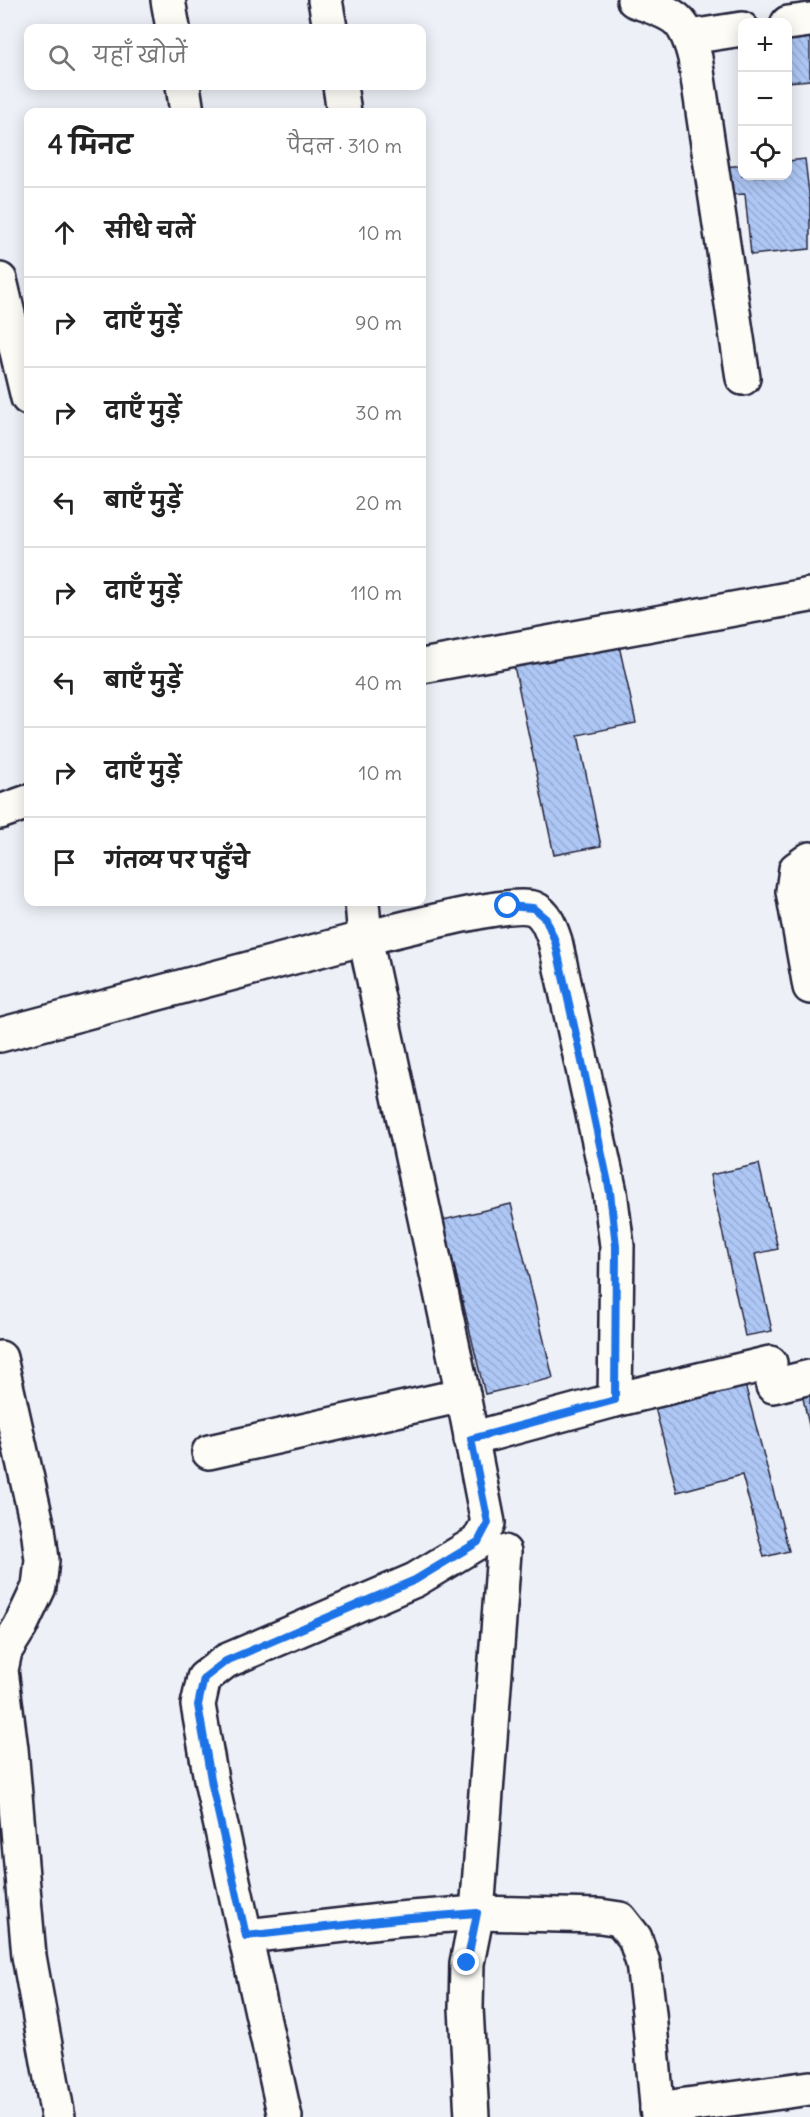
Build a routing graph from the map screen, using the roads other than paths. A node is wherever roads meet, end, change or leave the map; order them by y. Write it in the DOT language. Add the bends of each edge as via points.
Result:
graph roads {
  1 [pos="168,0"];
  2 [pos="325,0"];
  3 [pos="634,0"];
  4 [pos="810,20"];
  5 [pos="792,22"];
  6 [pos="172,24"];
  7 [pos="329,24"];
  8 [pos="738,30"];
  9 [pos="690,37"];
  10 [pos="184,90"];
  11 [pos="341,90"];
  12 [pos="186,108"];
  13 [pos="344,108"];
  14 [pos="0,280"];
  15 [pos="7,342"];
  16 [pos="743,378"];
  17 [pos="24,387"];
  18 [pos="810,595"];
  19 [pos="426,665"];
  20 [pos="24,803"];
  21 [pos="0,812"];
  22 [pos="810,860"];
  23 [pos="362,906"];
  24 [pos="365,938"];
  25 [pos="810,987"];
  26 [pos="0,1035"];
  27 [pos="0,1358"];
  28 [pos="810,1377"];
  29 [pos="463,1395"];
  30 [pos="615,1400"];
  31 [pos="471,1439"];
  32 [pos="209,1452"];
  33 [pos="504,1552"];
  34 [pos="477,1913"];
  35 [pos="246,1936"];
  36 [pos="810,2088"];
  37 [pos="657,2113"];
  38 [pos="58,2117"];
  39 [pos="285,2117"];
  40 [pos="472,2117"];
  1 -- 6 [label="street"];
  2 -- 7 [label="street"];
  3 -- 9 [label="street" via="672,15"];
  4 -- 5 [label="street"];
  8 -- 9 [label="street"];
  9 -- 16 [label="street"];
  10 -- 12 [label="street"];
  11 -- 13 [label="street"];
  14 -- 15 [label="street"];
  15 -- 17 [label="street"];
  18 -- 19 [label="street"];
  20 -- 21 [label="street"];
  22 -- 25 [label="street" via="796,869 793,891"];
  23 -- 24 [label="street"];
  24 -- 26 [label="street"];
  24 -- 29 [label="street"];
  24 -- 30 [label="street" via="508,906 533,908 546,919 555,941 610,1192 616,1246"];
  27 -- 38 [label="street" via="42,1560 39,1587 20,1628 4,1651 1,1670 29,1956"];
  28 -- 30 [label="street" via="772,1374"];
  29 -- 31 [label="street"];
  29 -- 32 [label="street"];
  30 -- 31 [label="street"];
  31 -- 35 [label="street" via="488,1523 478,1542 415,1580 226,1661 204,1678 198,1705"];
  33 -- 34 [label="street"];
  34 -- 35 [label="street"];
  34 -- 37 [label="street" via="620,1919 635,1938 643,1963"];
  34 -- 40 [label="street" via="467,1963"];
  35 -- 39 [label="street"];
  36 -- 37 [label="street"];
}
